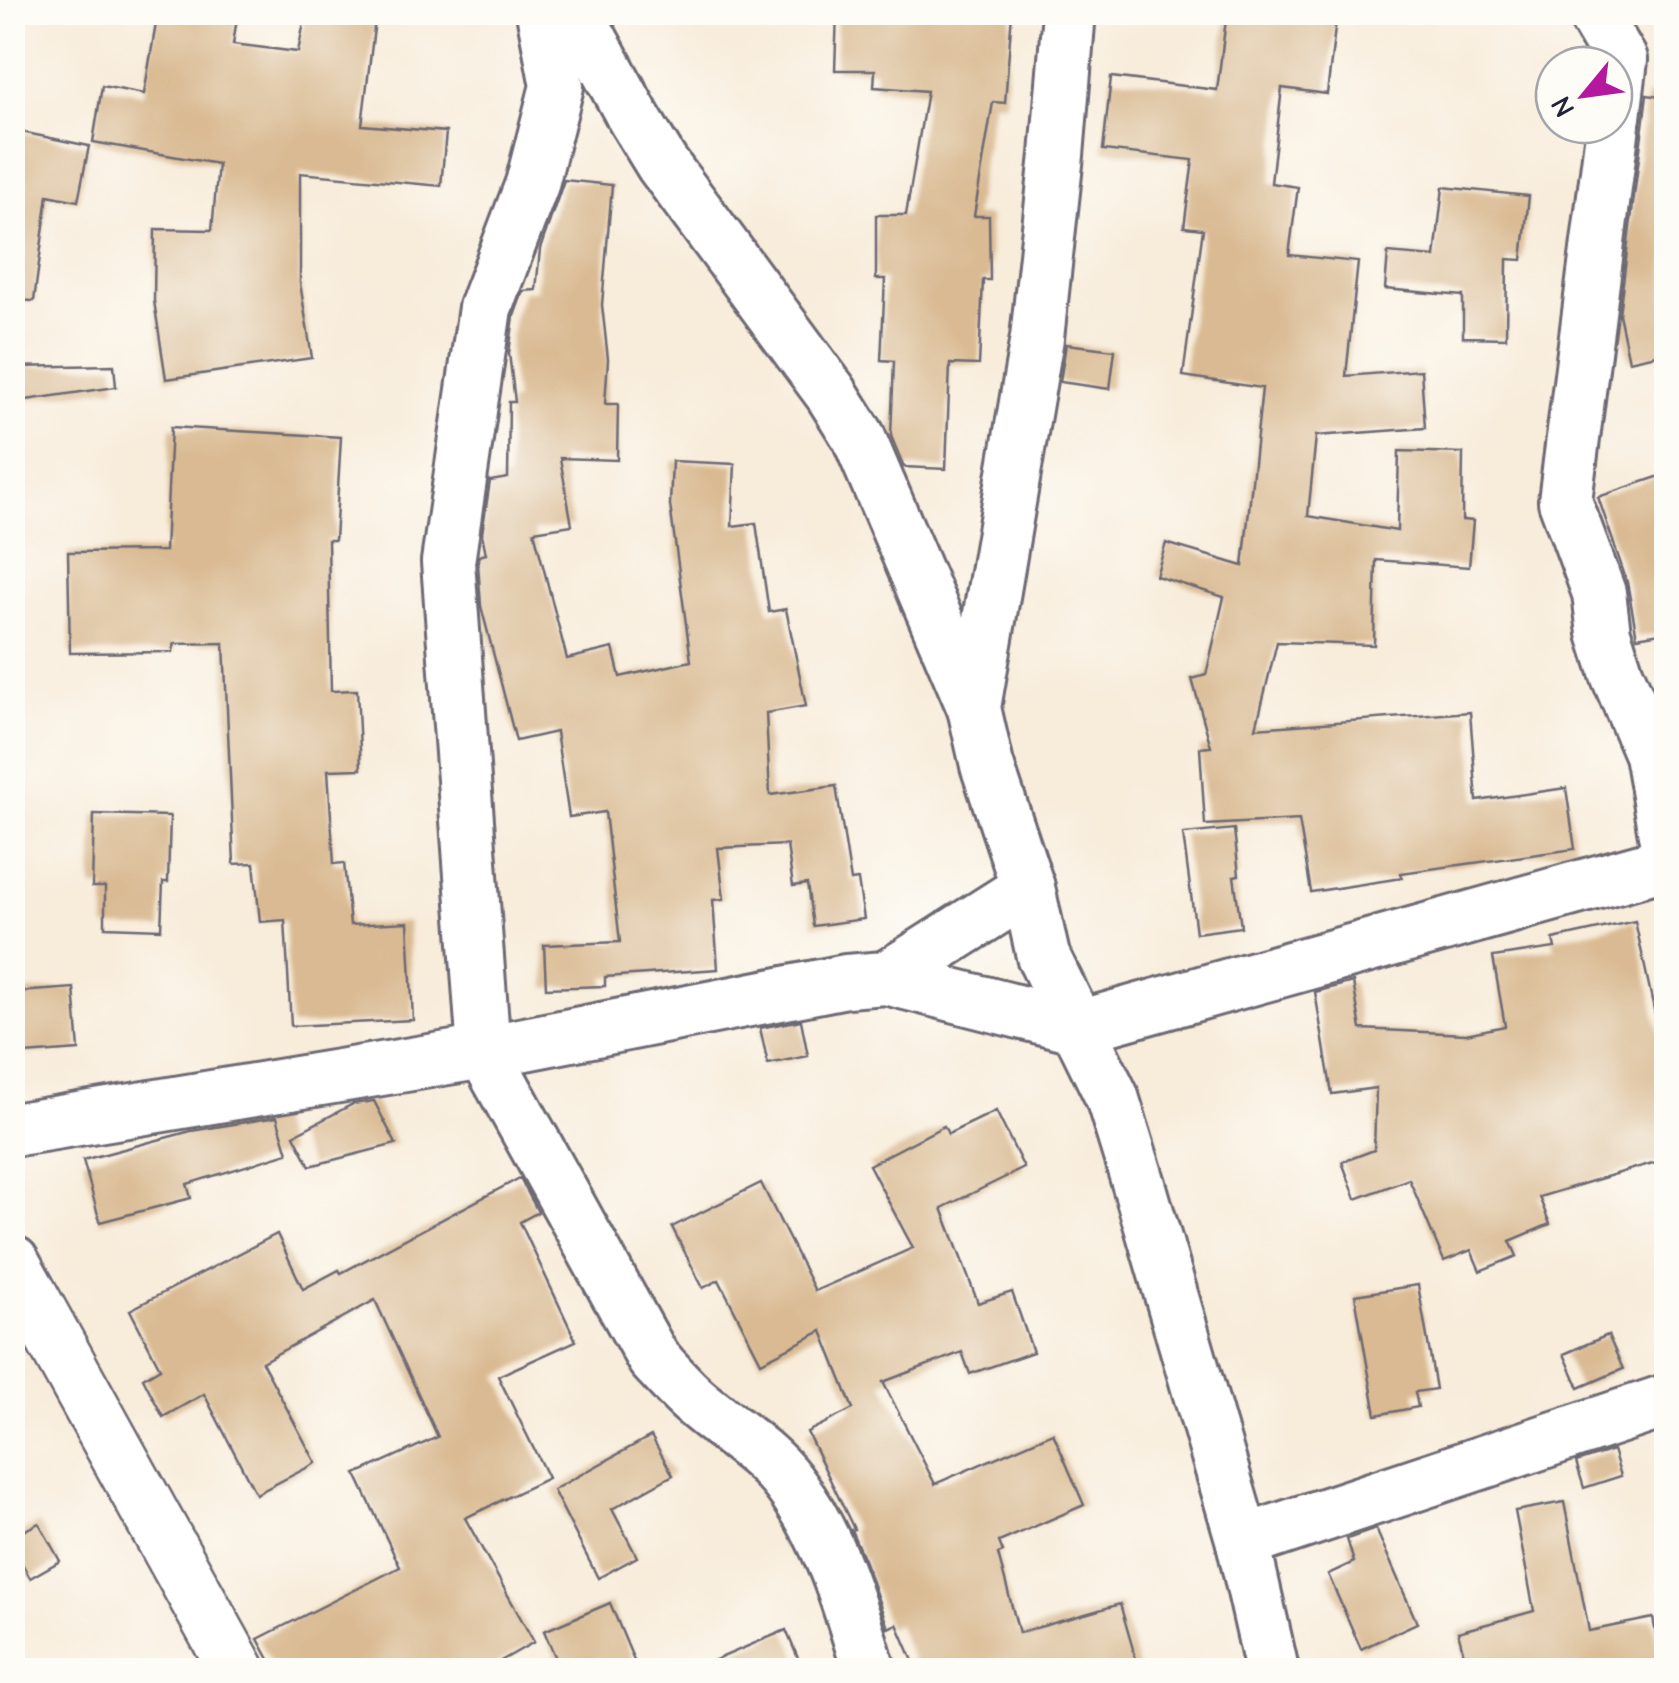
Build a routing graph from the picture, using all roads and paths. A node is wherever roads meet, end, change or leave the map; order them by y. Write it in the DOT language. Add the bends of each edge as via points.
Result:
graph roads {
  1 [pos="543,12"];
  2 [pos="576,12"];
  3 [pos="1069,12"];
  4 [pos="1593,12"];
  5 [pos="1612,45"];
  6 [pos="1610,145"];
  7 [pos="974,708"];
  8 [pos="1658,857"];
  9 [pos="1028,888"];
  10 [pos="886,978"];
  11 [pos="1079,1027"];
  12 [pos="484,1052"];
  13 [pos="12,1130"];
  14 [pos="12,1263"];
  15 [pos="1666,1401"];
  16 [pos="1243,1542"];
  17 [pos="237,1670"];
  18 [pos="869,1670"];
  19 [pos="1272,1670"];
  1 -- 12 [label="street" via="557,86 532,184 485,308 448,562"];
  2 -- 7 [label="street" via="662,164 858,436"];
  3 -- 7 [label="street" via="1037,338"];
  4 -- 5 [label="street"];
  6 -- 8 [label="street" via="1566,501 1599,593 1617,674 1651,754"];
  7 -- 9 [label="street"];
  8 -- 11 [label="street"];
  9 -- 10 [label="street"];
  9 -- 11 [label="street" via="1043,956"];
  10 -- 11 [label="street"];
  10 -- 12 [label="street" via="846,980"];
  11 -- 16 [label="street" via="1112,1097"];
  12 -- 13 [label="street"];
  12 -- 18 [label="street" via="653,1358 787,1480 820,1532"];
  14 -- 17 [label="street"];
  15 -- 16 [label="street"];
  16 -- 19 [label="street"];
}
